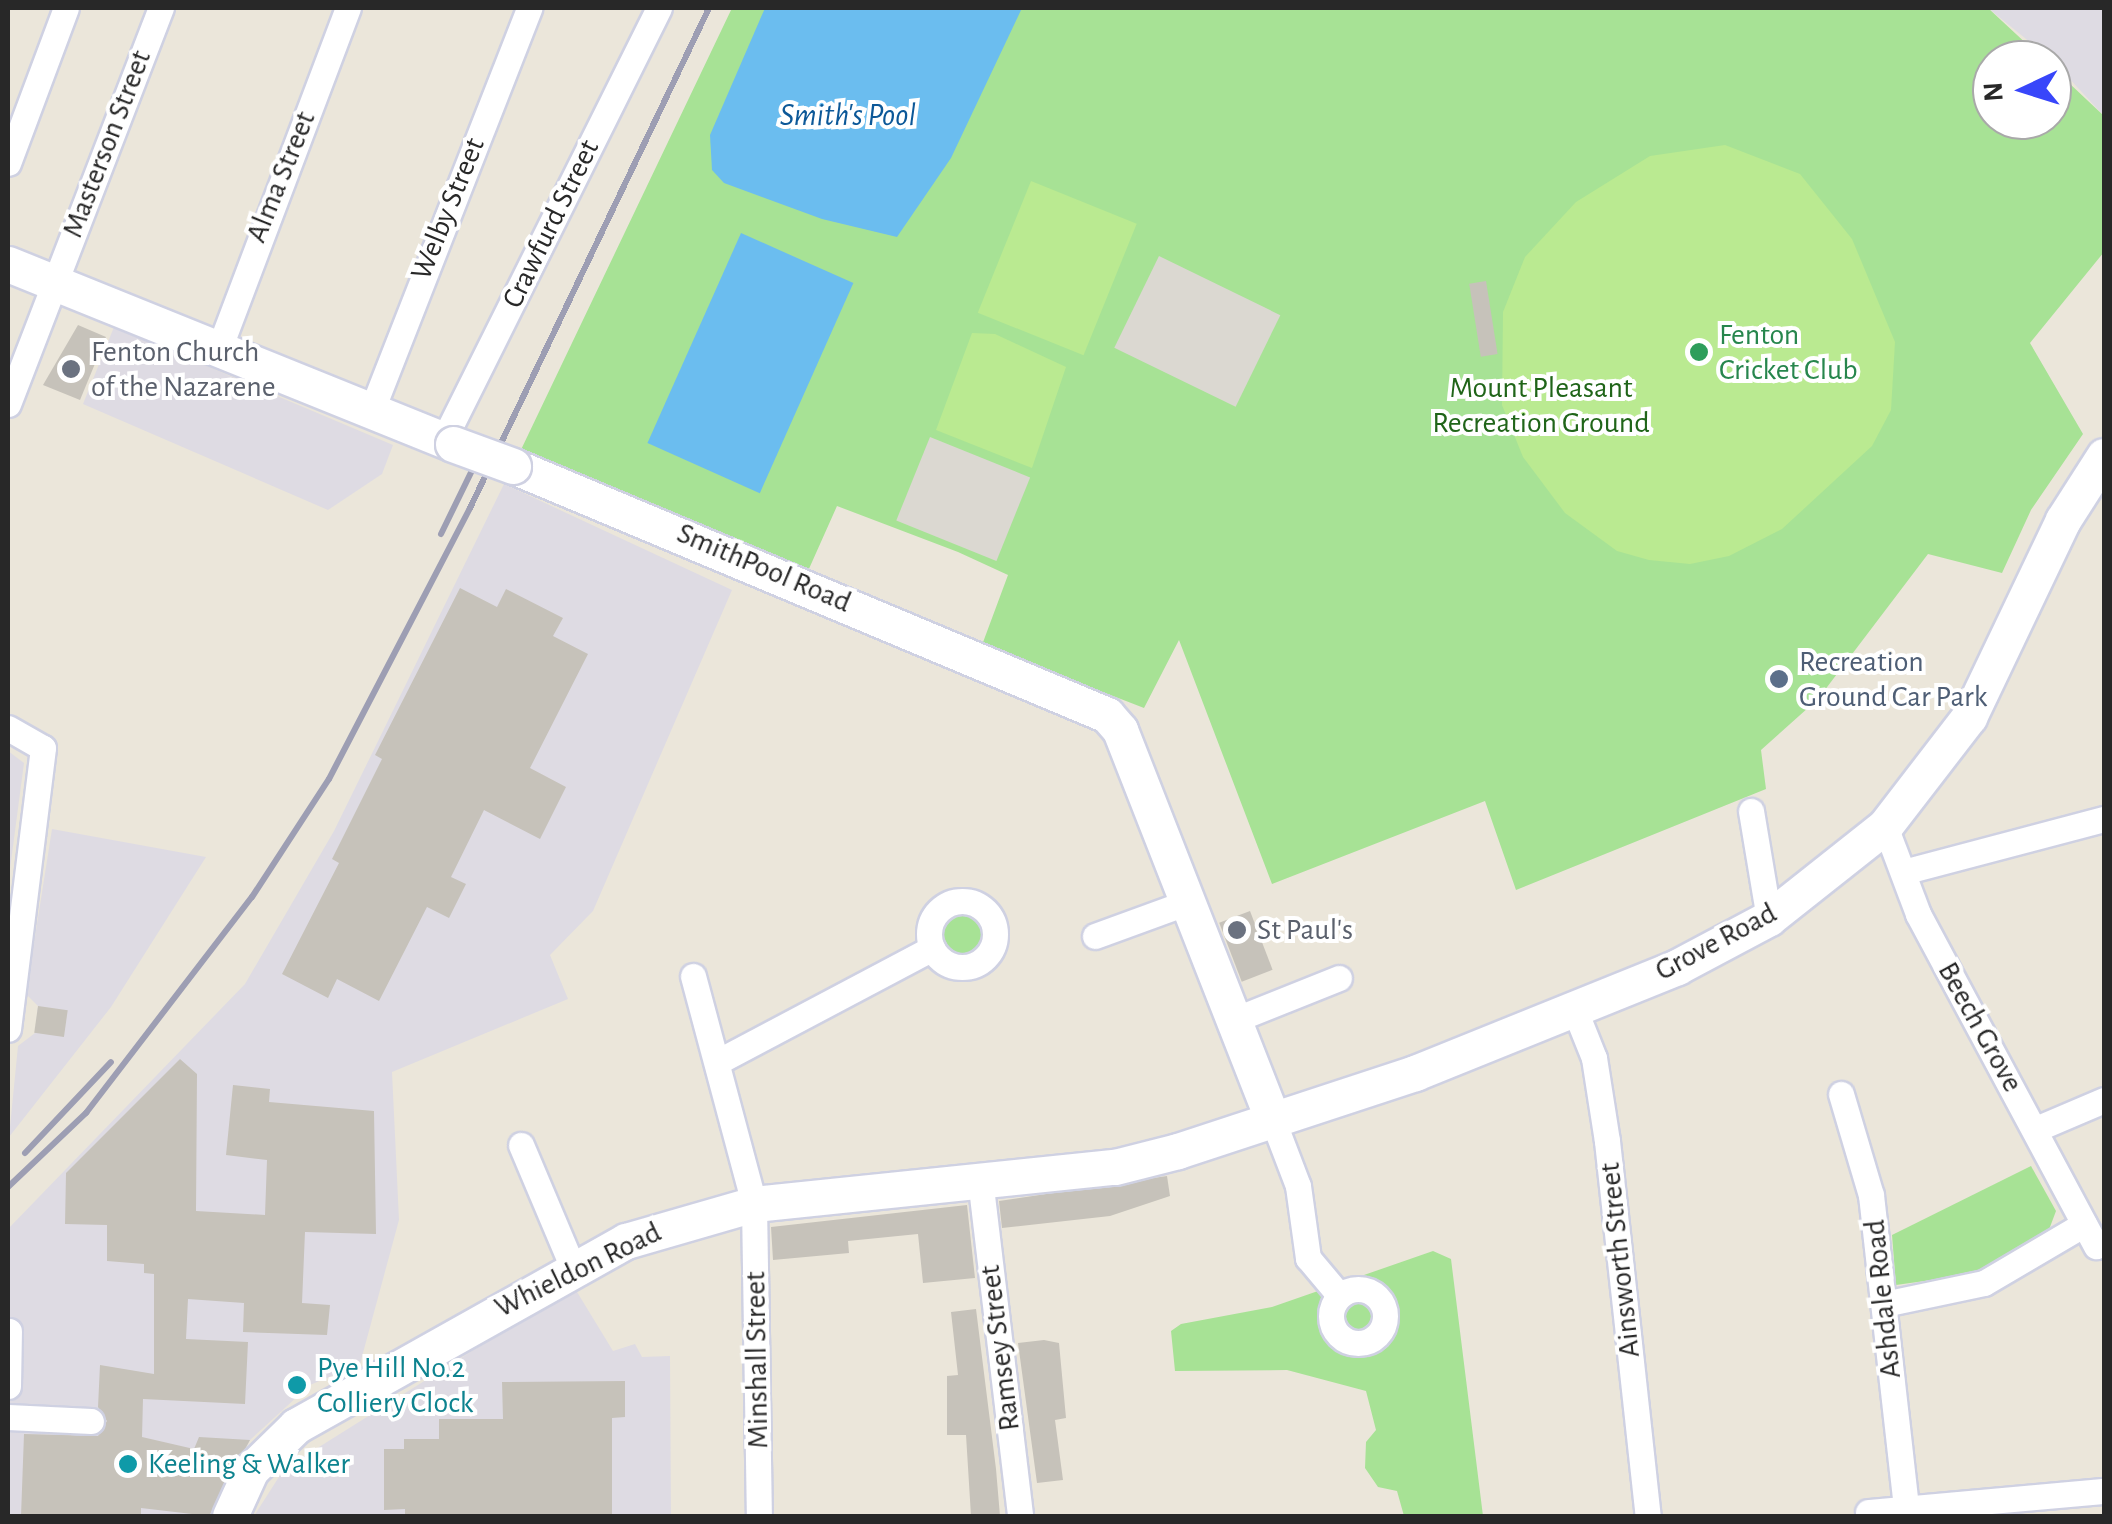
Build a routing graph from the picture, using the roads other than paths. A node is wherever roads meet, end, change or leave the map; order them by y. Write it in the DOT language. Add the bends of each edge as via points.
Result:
graph roads {
  1 [pos="66,8"];
  2 [pos="161,8"];
  3 [pos="348,8"];
  4 [pos="529,8"];
  5 [pos="658,8"];
  6 [pos="8,163"];
  7 [pos="8,264"];
  8 [pos="54,282"];
  9 [pos="219,349"];
  10 [pos="8,404"];
  11 [pos="371,412"];
  12 [pos="448,443"];
  13 [pos="2104,456"];
  14 [pos="8,728"];
  15 [pos="1751,810"];
  16 [pos="2104,820"];
  17 [pos="1885,826"];
  18 [pos="1903,872"];
  19 [pos="1188,902"];
  20 [pos="1769,918"];
  21 [pos="1095,936"];
  22 [pos="932,948"];
  23 [pos="692,976"];
  24 [pos="1339,978"];
  25 [pos="1574,1008"];
  26 [pos="1234,1020"];
  27 [pos="8,1029"];
  28 [pos="719,1061"];
  29 [pos="1841,1094"];
  30 [pos="2104,1100"];
  31 [pos="1274,1124"];
  32 [pos="2036,1129"];
  33 [pos="521,1145"];
  34 [pos="1178,1151"];
  35 [pos="980,1179"];
  36 [pos="754,1204"];
  37 [pos="572,1266"];
  38 [pos="1339,1295"];
  39 [pos="1884,1304"];
  40 [pos="9,1331"];
  41 [pos="8,1386"];
  42 [pos="8,1417"];
  43 [pos="90,1420"];
  44 [pos="2100,1500"];
  45 [pos="1906,1507"];
  46 [pos="1868,1512"];
  47 [pos="230,1516"];
  48 [pos="759,1516"];
  49 [pos="1020,1516"];
  50 [pos="1648,1516"];
  1 -- 6 [label="street"];
  2 -- 8 [label="street, Masterson Street"];
  3 -- 9 [label="street, Alma Street"];
  4 -- 11 [label="street, Welby Street"];
  5 -- 12 [label="street, Crawfurd Street"];
  7 -- 8 [label="street, SmithPool Road"];
  8 -- 9 [label="street, SmithPool Road"];
  8 -- 10 [label="street, Masterson Street"];
  9 -- 11 [label="street, SmithPool Road"];
  11 -- 12 [label="street, SmithPool Road"];
  12 -- 19 [label="street, SmithPool Road, bridge" via="1107,715 1120,730"];
  13 -- 17 [label="street, Grove Road" via="2063,520 1970,717"];
  14 -- 27 [label="street" via="43,746"];
  15 -- 20 [label="street"];
  16 -- 18 [label="street"];
  17 -- 18 [label="street, Beech Grove"];
  17 -- 20 [label="street, Grove Road"];
  18 -- 32 [label="street, Beech Grove" via="1918,914"];
  19 -- 21 [label="street"];
  19 -- 26 [label="street, SmithPool Road"];
  20 -- 25 [label="street, Grove Road"];
  22 -- 28 [label="street"];
  23 -- 28 [label="street, Minshall Street"];
  24 -- 26 [label="street"];
  25 -- 31 [label="street, Grove Road"];
  25 -- 50 [label="street, Ainsworth Street" via="1594,1058 1607,1141"];
  26 -- 31 [label="street, SmithPool Road"];
  28 -- 36 [label="street, Minshall Street"];
  29 -- 39 [label="street, Ashdale Road" via="1871,1196"];
  30 -- 32 [label="street"];
  31 -- 34 [label="street, Grove Road"];
  31 -- 38 [label="street" via="1298,1186 1308,1258"];
  32 -- 39 [label="street, Beech Grove" via="2090,1235 1984,1283"];
  33 -- 37 [label="street"];
  34 -- 35 [label="street, Whieldon Road" via="1116,1166"];
  35 -- 36 [label="street, Whieldon Road"];
  35 -- 49 [label="street, Ramsey Street"];
  36 -- 37 [label="street, Whieldon Road" via="671,1224"];
  36 -- 48 [label="street, Minshall Street"];
  37 -- 47 [label="street, Whieldon Road" via="296,1426 251,1470"];
  39 -- 45 [label="street, Ashdale Road"];
  40 -- 41 [label="street"];
  42 -- 43 [label="street"];
  44 -- 45 [label="street"];
  45 -- 46 [label="street"];
}
